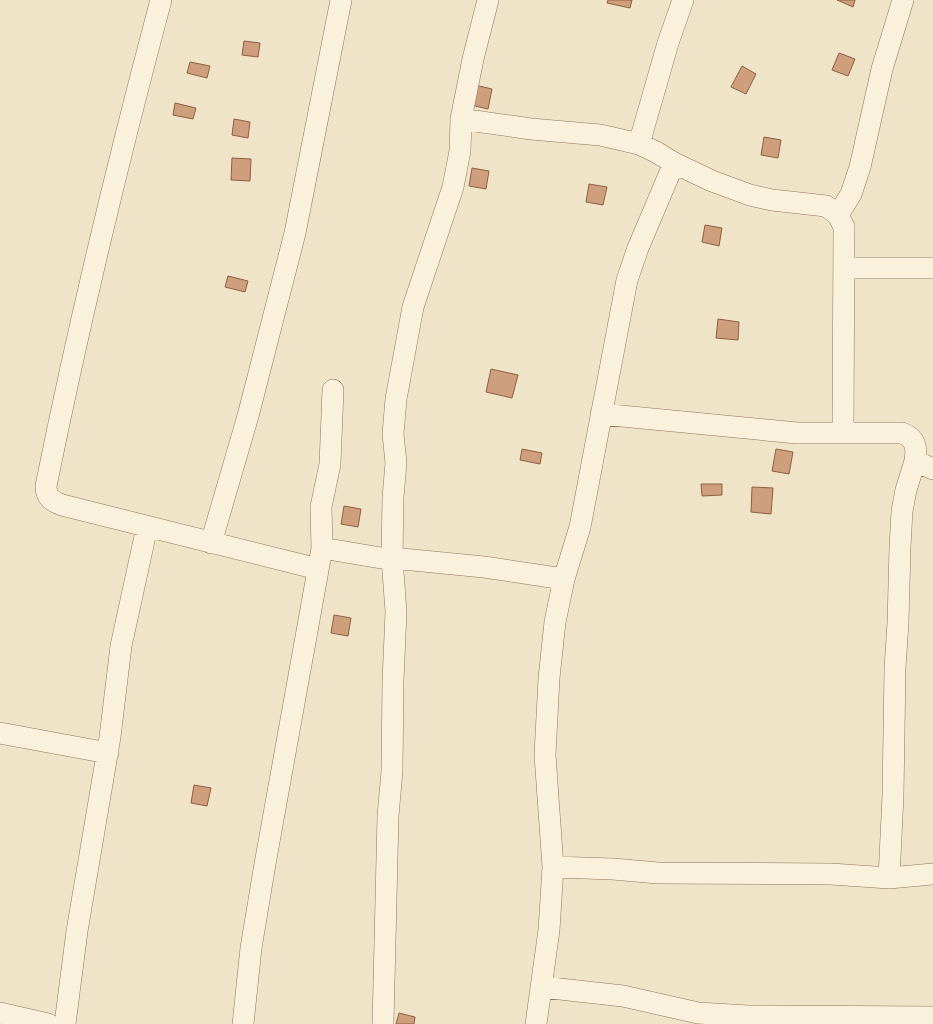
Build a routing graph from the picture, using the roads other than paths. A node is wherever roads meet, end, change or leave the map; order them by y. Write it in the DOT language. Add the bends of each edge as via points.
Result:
graph roads {
  1 [pos="161,0"];
  2 [pos="341,0"];
  3 [pos="488,0"];
  4 [pos="683,0"];
  5 [pos="903,0"];
  6 [pos="461,119"];
  7 [pos="639,144"];
  8 [pos="674,163"];
  9 [pos="838,215"];
  10 [pos="845,268"];
  11 [pos="933,268"];
  12 [pos="333,390"];
  13 [pos="601,414"];
  14 [pos="843,432"];
  15 [pos="924,465"];
  16 [pos="147,527"];
  17 [pos="211,542"];
  18 [pos="322,548"];
  19 [pos="392,558"];
  20 [pos="318,569"];
  21 [pos="564,579"];
  22 [pos="0,733"];
  23 [pos="108,754"];
  24 [pos="553,867"];
  25 [pos="933,874"];
  26 [pos="888,878"];
  27 [pos="542,987"];
  28 [pos="0,1013"];
  29 [pos="933,1017"];
  30 [pos="748,1020"];
  31 [pos="48,1024"];
  32 [pos="65,1024"];
  33 [pos="243,1024"];
  34 [pos="383,1024"];
  35 [pos="536,1024"];
  1 -- 16 [label="street" via="69,369 46,486 48,498 54,502"];
  2 -- 17 [label="street" via="295,233 248,416"];
  3 -- 6 [label="street"];
  4 -- 7 [label="street"];
  5 -- 9 [label="street" via="882,69 860,167 851,194"];
  6 -- 7 [label="street" via="600,135"];
  6 -- 19 [label="street" via="460,151 453,187 413,307 396,399"];
  7 -- 8 [label="street"];
  8 -- 9 [label="street" via="750,195 826,206"];
  8 -- 13 [label="street" via="627,280"];
  9 -- 10 [label="street" via="844,227"];
  10 -- 11 [label="street"];
  10 -- 14 [label="street"];
  12 -- 18 [label="street" via="330,464 320,507"];
  13 -- 14 [label="street" via="797,433"];
  13 -- 21 [label="street" via="580,527"];
  14 -- 15 [label="street" via="902,433 914,441"];
  15 -- 26 [label="street" via="904,504 900,547"];
  16 -- 17 [label="street"];
  16 -- 23 [label="street" via="121,646"];
  17 -- 20 [label="street"];
  18 -- 19 [label="street"];
  18 -- 20 [label="street"];
  19 -- 21 [label="street"];
  19 -- 34 [label="street" via="396,612"];
  20 -- 33 [label="street" via="264,864"];
  21 -- 24 [label="street" via="555,622 545,755"];
  22 -- 23 [label="street"];
  23 -- 32 [label="street" via="77,931"];
  24 -- 26 [label="street" via="658,873 831,874"];
  24 -- 27 [label="street"];
  25 -- 26 [label="street"];
  27 -- 30 [label="street" via="622,996"];
  27 -- 35 [label="street"];
  28 -- 31 [label="street"];
  29 -- 30 [label="street"];
}
